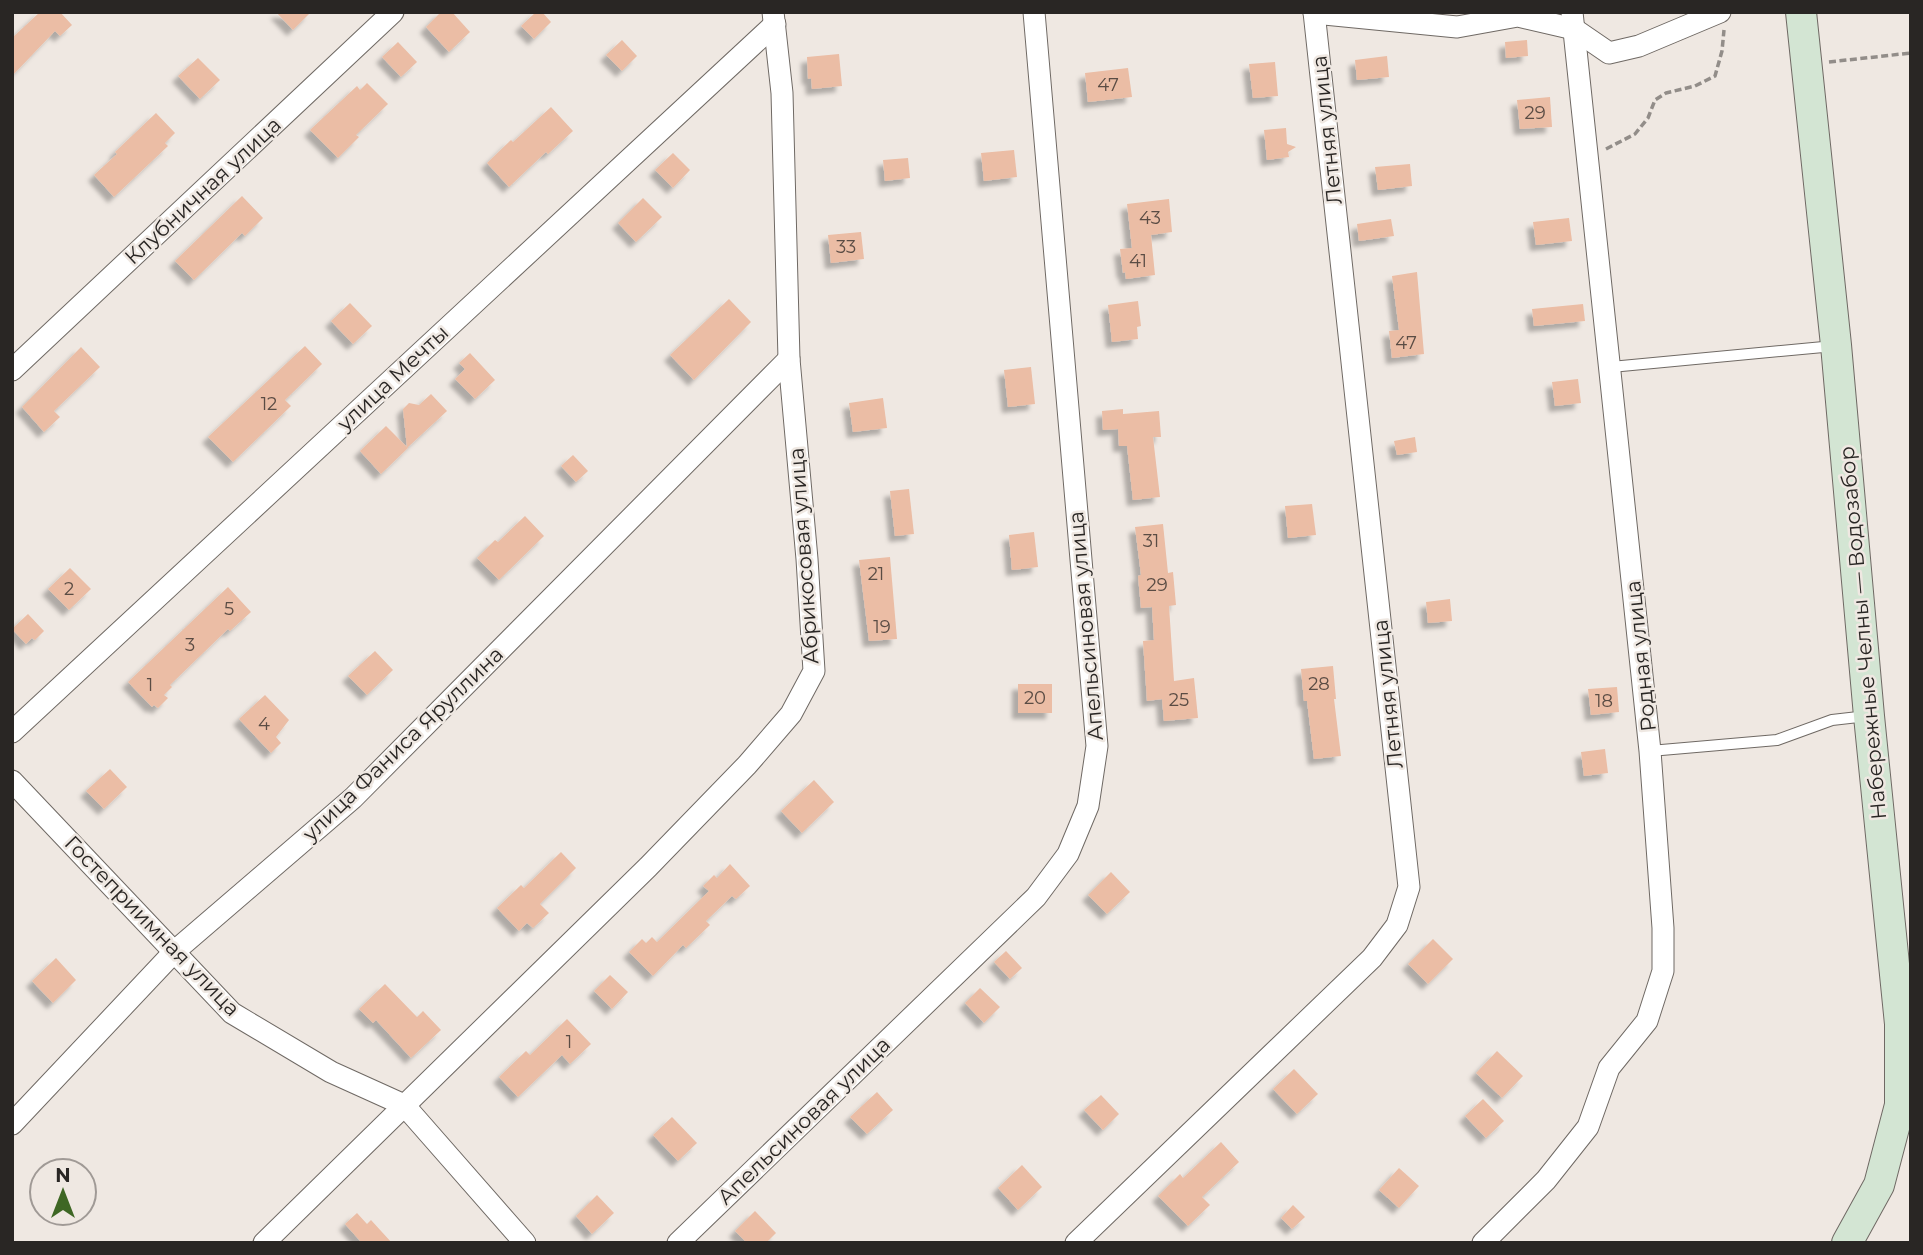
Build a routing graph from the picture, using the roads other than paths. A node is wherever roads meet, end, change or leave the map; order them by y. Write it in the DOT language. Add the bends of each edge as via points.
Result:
graph roads {
  1 [pos="393,12"];
  2 [pos="1034,12"];
  3 [pos="1801,12"];
  4 [pos="1314,13"];
  5 [pos="774,18"];
  6 [pos="1722,19"];
  7 [pos="1573,20"];
  8 [pos="1836,345"];
  9 [pos="789,359"];
  10 [pos="1611,368"];
  11 [pos="12,370"];
  12 [pos="1869,716"];
  13 [pos="12,732"];
  14 [pos="1650,751"];
  15 [pos="12,781"];
  16 [pos="175,951"];
  17 [pos="404,1105"];
  18 [pos="12,1124"];
  19 [pos="264,1243"];
  20 [pos="525,1243"];
  21 [pos="678,1243"];
  22 [pos="1076,1243"];
  23 [pos="1483,1243"];
  24 [pos="1847,1243"];
  1 -- 11 [label="street, Клубничная улица"];
  2 -- 21 [label="street, Апельсиновая улица" via="1097,746 1088,806 1068,854 1036,897"];
  3 -- 8 [label="main road, Набережные Челны — Водозабор"];
  4 -- 7 [label="street" via="1457,27 1518,16"];
  4 -- 22 [label="street, Летняя улица" via="1409,887 1397,925 1371,958"];
  5 -- 9 [label="street, Абрикосовая улица" via="782,93"];
  5 -- 13 [label="street, улица Мечты"];
  6 -- 7 [label="street" via="1609,52"];
  7 -- 10 [label="street, Родная улица"];
  8 -- 10 [label="lane"];
  8 -- 12 [label="main road, Набережные Челны — Водозабор"];
  9 -- 16 [label="street, улица Фаниса Яруллина" via="353,798"];
  9 -- 17 [label="street, Абрикосовая улица" via="814,671 791,714 747,765"];
  10 -- 14 [label="street, Родная улица"];
  12 -- 14 [label="lane" via="1832,720 1777,740"];
  12 -- 24 [label="main road, Набережные Челны — Водозабор" via="1900,1024 1900,1105 1879,1185"];
  14 -- 23 [label="street, Родная улица" via="1663,971 1647,1021 1609,1068 1588,1126 1546,1180"];
  15 -- 16 [label="street, Гостеприимная улица"];
  16 -- 17 [label="street, Гостеприимная улица" via="232,1013 331,1072"];
  16 -- 18 [label="street, улица Фаниса Яруллина"];
  17 -- 19 [label="street, Абрикосовая улица"];
  17 -- 20 [label="street, Гостеприимная улица"];
}
